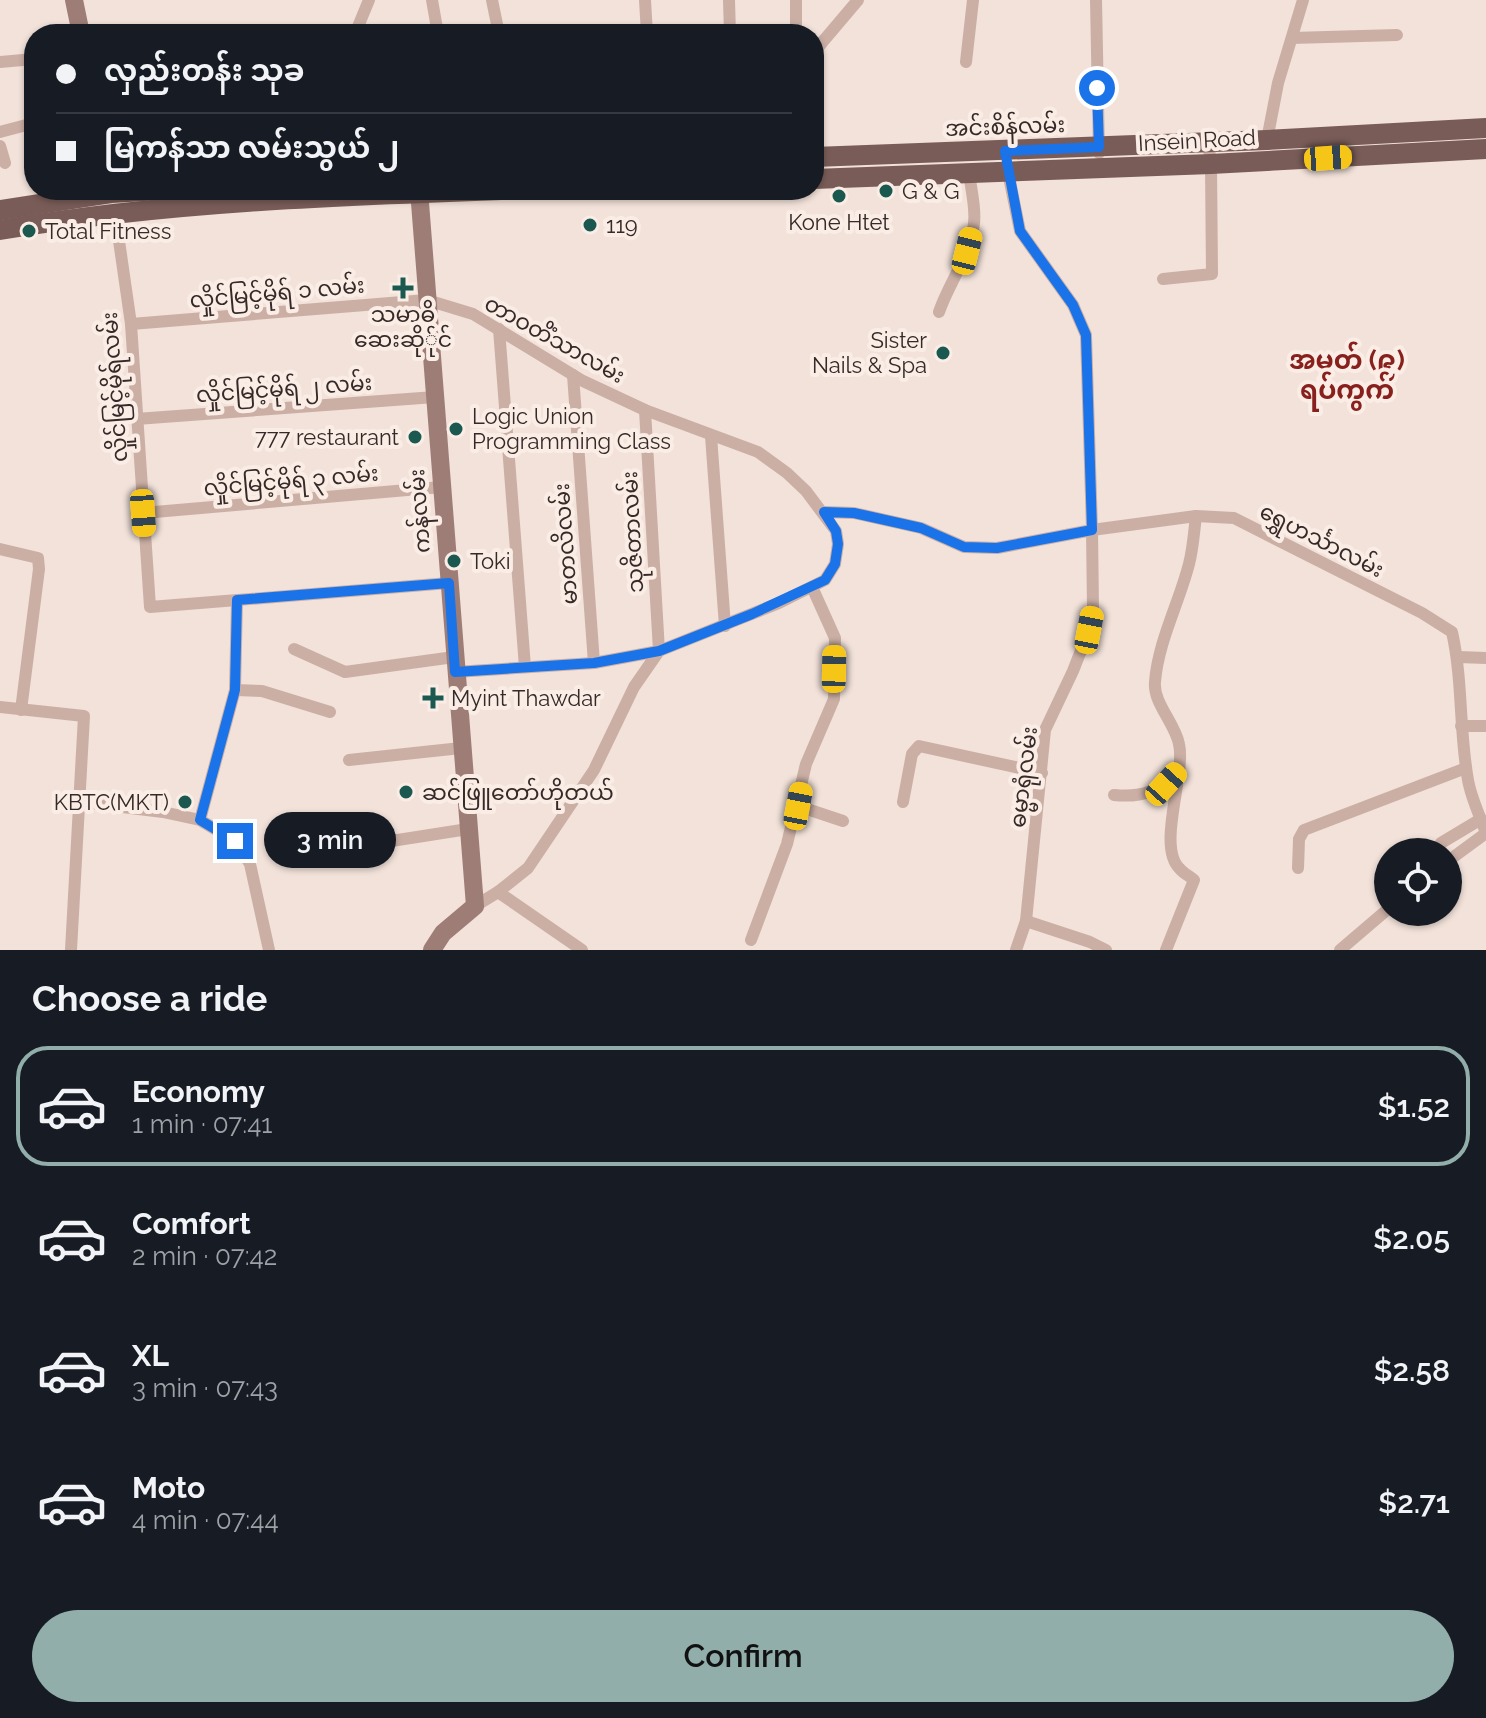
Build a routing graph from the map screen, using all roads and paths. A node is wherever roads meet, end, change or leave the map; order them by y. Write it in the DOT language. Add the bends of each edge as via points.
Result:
graph roads {
  1 [pos="74,0"];
  2 [pos="369,0"];
  3 [pos="432,0"];
  4 [pos="492,0"];
  5 [pos="645,0"];
  6 [pos="729,0"];
  7 [pos="796,0"];
  8 [pos="858,0"];
  9 [pos="973,0"];
  10 [pos="1096,0"];
  11 [pos="1303,0"];
  12 [pos="79,24"];
  13 [pos="359,24"];
  14 [pos="436,24"];
  15 [pos="497,24"];
  16 [pos="646,24"];
  17 [pos="730,24"];
  18 [pos="796,24"];
  19 [pos="1397,35"];
  20 [pos="1292,38"];
  21 [pos="824,40"];
  22 [pos="24,60"];
  23 [pos="0,62"];
  24 [pos="966,62"];
  25 [pos="24,126"];
  26 [pos="1486,128"];
  27 [pos="0,132"];
  28 [pos="1267,140"];
  29 [pos="1208,141"];
  30 [pos="0,146"];
  31 [pos="1099,147"];
  32 [pos="1486,149"];
  33 [pos="824,157"];
  34 [pos="1006,161"];
  35 [pos="5,163"];
  36 [pos="1211,164"];
  37 [pos="1098,168"];
  38 [pos="969,173"];
  39 [pos="824,179"];
  40 [pos="102,200"];
  41 [pos="108,200"];
  42 [pos="112,200"];
  43 [pos="143,200"];
  44 [pos="267,200"];
  45 [pos="420,200"];
  46 [pos="0,210"];
  47 [pos="0,230"];
  48 [pos="1163,279"];
  49 [pos="427,300"];
  50 [pos="939,312"];
  51 [pos="131,324"];
  52 [pos="499,329"];
  53 [pos="573,375"];
  54 [pos="435,397"];
  55 [pos="645,410"];
  56 [pos="136,419"];
  57 [pos="711,436"];
  58 [pos="442,487"];
  59 [pos="824,512"];
  60 [pos="143,513"];
  61 [pos="1196,516"];
  62 [pos="1092,530"];
  63 [pos="0,549"];
  64 [pos="449,583"];
  65 [pos="812,587"];
  66 [pos="237,600"];
  67 [pos="725,626"];
  68 [pos="294,649"];
  69 [pos="659,651"];
  70 [pos="1458,657"];
  71 [pos="1486,658"];
  72 [pos="594,663"];
  73 [pos="455,665"];
  74 [pos="525,667"];
  75 [pos="235,690"];
  76 [pos="0,707"];
  77 [pos="21,710"];
  78 [pos="330,712"];
  79 [pos="1461,726"];
  80 [pos="1486,726"];
  81 [pos="461,748"];
  82 [pos="349,760"];
  83 [pos="1181,767"];
  84 [pos="1466,768"];
  85 [pos="1042,773"];
  86 [pos="1114,795"];
  87 [pos="81,802"];
  88 [pos="903,802"];
  89 [pos="798,806"];
  90 [pos="1481,819"];
  91 [pos="200,820"];
  92 [pos="843,821"];
  93 [pos="468,829"];
  94 [pos="1486,833"];
  95 [pos="1449,838"];
  96 [pos="353,847"];
  97 [pos="1462,851"];
  98 [pos="1298,868"];
  99 [pos="498,892"];
  100 [pos="475,906"];
  101 [pos="1026,921"];
  102 [pos="1374,921"];
  103 [pos="751,940"];
  104 [pos="71,950"];
  105 [pos="269,950"];
  106 [pos="432,950"];
  107 [pos="582,950"];
  108 [pos="1016,950"];
  109 [pos="1106,950"];
  110 [pos="1166,950"];
  111 [pos="1340,950"];
  1 -- 12 [label="main road"];
  2 -- 13 [label="street"];
  3 -- 14 [label="street"];
  4 -- 15 [label="street"];
  5 -- 16 [label="street"];
  6 -- 17 [label="street"];
  7 -- 18 [label="street"];
  8 -- 21 [label="street"];
  9 -- 24 [label="street"];
  10 -- 31 [label="street"];
  11 -- 20 [label="street"];
  19 -- 20 [label="street"];
  20 -- 28 [label="street"];
  22 -- 23 [label="street"];
  25 -- 27 [label="street"];
  26 -- 28 [label="main road, အင်းစိန်လမ်း"];
  28 -- 29 [label="main road, အင်းစိန်လမ်း"];
  29 -- 31 [label="main road, အင်းစိန်လမ်း"];
  29 -- 36 [label="street"];
  30 -- 35 [label="street"];
  31 -- 34 [label="main road, အင်းစိန်လမ်း"];
  31 -- 37 [label="street"];
  32 -- 36 [label="main road, Insein Road"];
  33 -- 34 [label="main road, အင်းစိန်လမ်း"];
  34 -- 37 [label="main road, Insein Road"];
  34 -- 38 [label="main road, Insein Road"];
  34 -- 62 [label="street, ဓမ္မာရုံလမ်း" via="1020,231 1073,305 1086,335"];
  36 -- 37 [label="main road, Insein Road"];
  36 -- 48 [label="street" via="1212,274"];
  38 -- 39 [label="main road, Insein Road"];
  38 -- 50 [label="street" via="975,222"];
  40 -- 46 [label="main road"];
  41 -- 47 [label="main road"];
  42 -- 51 [label="street, လှိုင်မြင့်မိုရ်လမ်း"];
  43 -- 44 [label="main road"];
  45 -- 49 [label="main road, ကန်လမ်း"];
  49 -- 51 [label="street, လှိုင်မြင့်မိုရ် ၁ လမ်း"];
  49 -- 52 [label="street, တာဝတိံသာလမ်း" via="473,314"];
  49 -- 54 [label="main road, ကန်လမ်း"];
  51 -- 56 [label="street, လှိုင်မြင့်မိုရ်လမ်း"];
  52 -- 53 [label="street, တာဝတိံသာလမ်း"];
  52 -- 74 [label="street"];
  53 -- 55 [label="street, တာဝတိံသာလမ်း"];
  53 -- 72 [label="street, မာတလိလမ်း"];
  54 -- 56 [label="street, လှိုင်မြင့်မိုရ် ၂ လမ်း"];
  54 -- 58 [label="main road, ကန်လမ်း"];
  55 -- 57 [label="street, တာဝတိံသာလမ်း"];
  55 -- 69 [label="street, သုဇိတာလမ်း"];
  56 -- 60 [label="street, လှိုင်မြင့်မိုရ်လမ်း"];
  57 -- 59 [label="street, တာဝတိံသာလမ်း" via="758,452"];
  57 -- 67 [label="street"];
  58 -- 60 [label="street, လှိုင်မြင့်မိုရ် ၃ လမ်း"];
  58 -- 64 [label="main road, ကန်လမ်း"];
  59 -- 62 [label="street, ရွှေဟင်္သာလမ်း" via="921,528 964,547 997,548"];
  59 -- 65 [label="street" via="836,531 835,564 825,580"];
  60 -- 66 [label="street, လှိုင်မြင့်မိုရ်လမ်း" via="150,607"];
  61 -- 62 [label="street, ရွှေဟင်္သာလမ်း"];
  61 -- 70 [label="street, ရွှေဟင်္သာလမ်း" via="1234,518 1422,613 1452,632"];
  61 -- 83 [label="street" via="1190,562 1154,685 1174,724"];
  62 -- 85 [label="street, ဓမ္မာရုံလမ်း" via="1089,630 1045,730"];
  63 -- 77 [label="street" via="38,558"];
  64 -- 66 [label="street"];
  64 -- 73 [label="main road, ကန်လမ်း"];
  65 -- 67 [label="street"];
  65 -- 89 [label="street" via="835,638 834,699 806,764"];
  66 -- 75 [label="street"];
  67 -- 69 [label="street"];
  68 -- 73 [label="street" via="345,672"];
  69 -- 72 [label="street"];
  69 -- 99 [label="street" via="573,802 528,868"];
  70 -- 71 [label="street"];
  70 -- 79 [label="street, ရွှေဟင်္သာလမ်း"];
  72 -- 74 [label="street"];
  73 -- 74 [label="street"];
  73 -- 81 [label="main road, ကန်လမ်း"];
  75 -- 78 [label="street" via="262,691"];
  75 -- 91 [label="street"];
  76 -- 77 [label="street"];
  77 -- 87 [label="street" via="84,716"];
  79 -- 80 [label="street"];
  79 -- 84 [label="street, ရွှေဟင်္သာလမ်း"];
  81 -- 82 [label="street"];
  81 -- 93 [label="main road, ကန်လမ်း"];
  83 -- 86 [label="street" via="1148,795"];
  83 -- 110 [label="street" via="1172,807 1172,850 1178,868 1192,877 1194,885"];
  84 -- 90 [label="street, ရွှေဟင်္သာလမ်း"];
  84 -- 98 [label="street" via="1304,830"];
  85 -- 88 [label="street" via="919,746 912,754"];
  85 -- 101 [label="street, ဓမ္မာရုံလမ်း"];
  87 -- 91 [label="street"];
  87 -- 104 [label="street"];
  89 -- 92 [label="street"];
  89 -- 103 [label="street"];
  90 -- 94 [label="street, ရွှေဟင်္သာလမ်း"];
  90 -- 95 [label="street"];
  91 -- 105 [label="street" via="235,841 250,864"];
  93 -- 96 [label="street"];
  93 -- 100 [label="main road, ကန်လမ်း"];
  94 -- 97 [label="street"];
  99 -- 100 [label="street"];
  99 -- 107 [label="street"];
  100 -- 106 [label="main road" via="443,933"];
  101 -- 108 [label="street, ဓမ္မာရုံလမ်း"];
  101 -- 109 [label="street"];
  102 -- 111 [label="street"];
}
